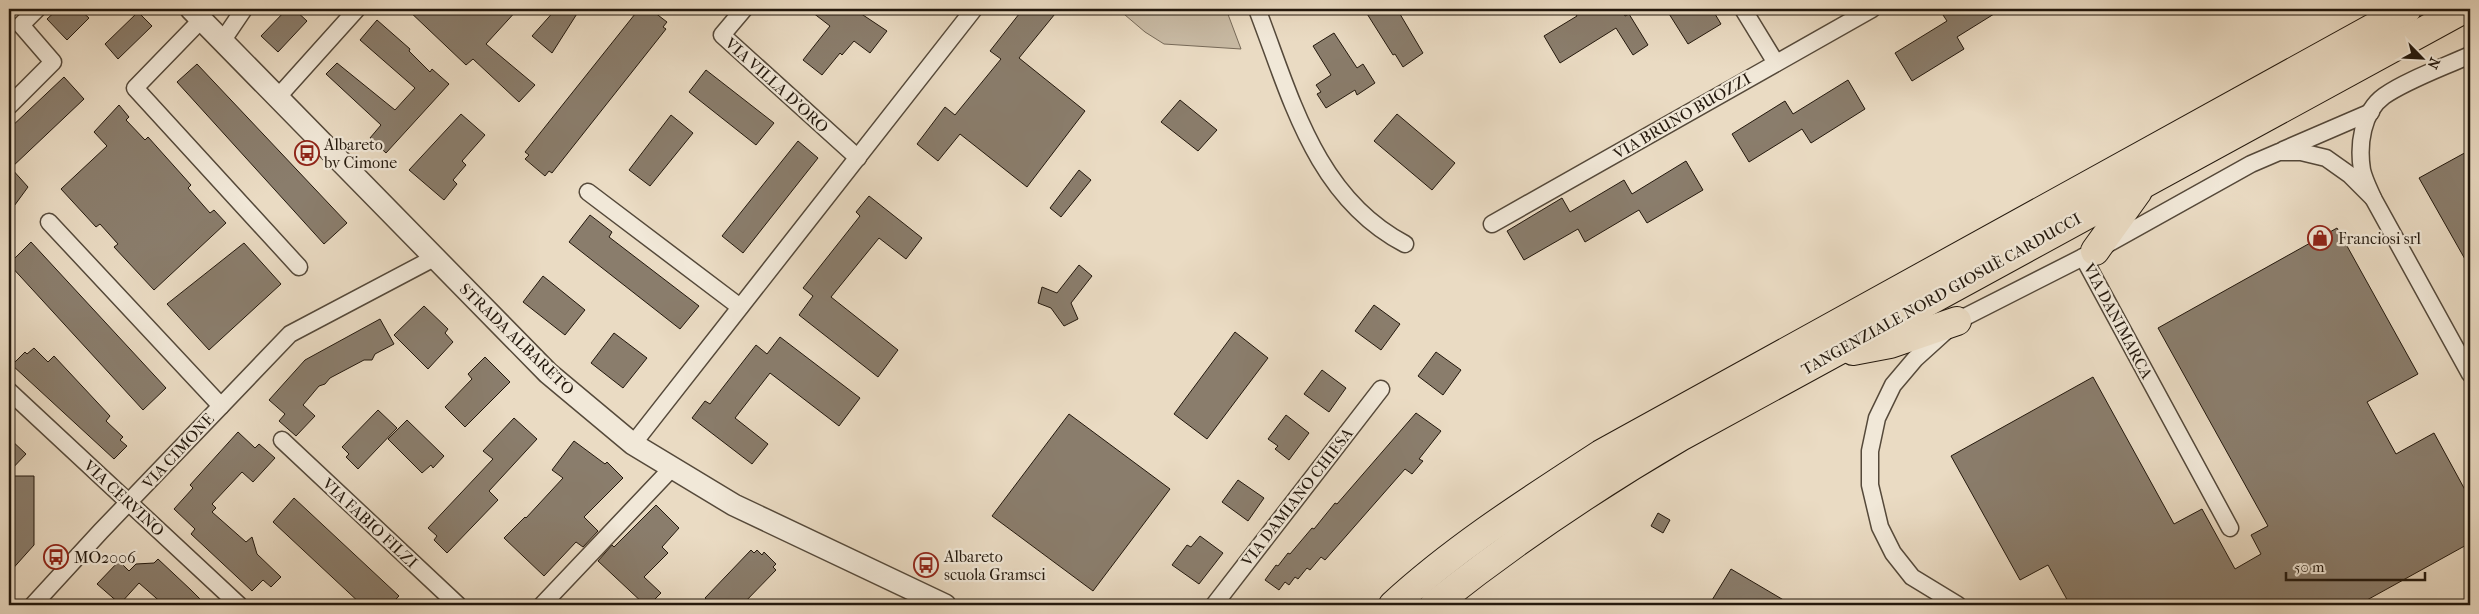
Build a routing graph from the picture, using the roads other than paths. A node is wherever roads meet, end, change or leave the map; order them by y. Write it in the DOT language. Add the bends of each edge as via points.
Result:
graph roads {
  1 [pos="37,9"];
  2 [pos="244,9"];
  3 [pos="357,9"];
  4 [pos="744,9"];
  5 [pos="974,9"];
  6 [pos="1258,9"];
  7 [pos="1743,9"];
  8 [pos="1872,9"];
  9 [pos="2464,9"];
  10 [pos="2397,12"];
  11 [pos="196,14"];
  12 [pos="223,40"];
  13 [pos="2470,55"];
  14 [pos="1776,63"];
  15 [pos="277,98"];
  16 [pos="9,106"];
  17 [pos="2370,112"];
  18 [pos="2279,152"];
  19 [pos="858,158"];
  20 [pos="2146,181"];
  21 [pos="588,192"];
  22 [pos="2373,198"];
  23 [pos="49,222"];
  24 [pos="1492,224"];
  25 [pos="1405,244"];
  26 [pos="2089,254"];
  27 [pos="434,258"];
  28 [pos="299,267"];
  29 [pos="740,307"];
  30 [pos="1957,321"];
  31 [pos="1831,354"];
  32 [pos="2470,374"];
  33 [pos="1381,389"];
  34 [pos="9,391"];
  35 [pos="221,406"];
  36 [pos="282,440"];
  37 [pos="633,444"];
  38 [pos="672,468"];
  39 [pos="129,503"];
  40 [pos="2230,528"];
  41 [pos="33,605"];
  42 [pos="239,605"];
  43 [pos="458,605"];
  44 [pos="542,605"];
  45 [pos="945,605"];
  46 [pos="1214,605"];
  47 [pos="1393,605"];
  48 [pos="1434,605"];
  49 [pos="1958,605"];
  1 -- 16 [label="street" via="21,25 53,62"];
  2 -- 12 [label="street"];
  3 -- 15 [label="street"];
  4 -- 19 [label="street, VIA VILLA D'ORO" via="722,35"];
  5 -- 19 [label="street"];
  6 -- 25 [label="street" via="1298,114 1334,185 1367,220"];
  7 -- 14 [label="street"];
  8 -- 14 [label="street, VIA BRUNO BUOZZI"];
  9 -- 20 [label="highway, TANGENZIALE NORD GIOSUÈ CARDUCCI"];
  10 -- 47 [label="highway, TANGENZIALE NORD GIOSUÈ CARDUCCI" via="1601,454 1490,527"];
  11 -- 12 [label="street, STRADA ALBARETO"];
  11 -- 28 [label="street, STRADA ALBARETO" via="134,88"];
  12 -- 15 [label="street, STRADA ALBARETO"];
  13 -- 17 [label="street" via="2383,97"];
  14 -- 24 [label="street, VIA BRUNO BUOZZI"];
  15 -- 27 [label="street, STRADA ALBARETO"];
  17 -- 18 [label="street, VIA DANIMARCA"];
  17 -- 22 [label="street, VIA DANIMARCA" via="2360,144 2362,171"];
  18 -- 22 [label="street, VIA DANIMARCA" via="2301,152 2326,158 2350,175"];
  18 -- 26 [label="street, VIA DANIMARCA" via="2251,164"];
  19 -- 29 [label="street"];
  20 -- 26 [label="highway"];
  20 -- 31 [label="highway, TANGENZIALE NORD GIOSUÈ CARDUCCI"];
  21 -- 29 [label="street"];
  22 -- 32 [label="street, VIA DANIMARCA"];
  23 -- 35 [label="street, VIA CIMONE"];
  26 -- 30 [label="street"];
  26 -- 40 [label="street, VIA DANIMARCA"];
  27 -- 35 [label="street, VIA CIMONE" via="290,334"];
  27 -- 37 [label="street, STRADA ALBARETO" via="548,373"];
  29 -- 37 [label="street"];
  30 -- 31 [label="highway" via="1890,344"];
  30 -- 49 [label="street" via="1915,359 1893,386 1877,418 1870,452 1870,485 1880,528 1893,553 1912,577"];
  31 -- 48 [label="highway, TANGENZIALE NORD GIOSUÈ CARDUCCI" via="1617,474 1493,559"];
  33 -- 46 [label="street, VIA DAMIANO CHIESA"];
  34 -- 39 [label="street, VIA CERVINO"];
  35 -- 39 [label="street, VIA CIMONE"];
  36 -- 43 [label="street, VIA FABIO FILZI"];
  37 -- 38 [label="street, STRADA ALBARETO"];
  38 -- 44 [label="street"];
  38 -- 45 [label="street, STRADA ALBARETO" via="734,505"];
  39 -- 41 [label="street, VIA CIMONE"];
  39 -- 42 [label="street, VIA CERVINO"];
}
